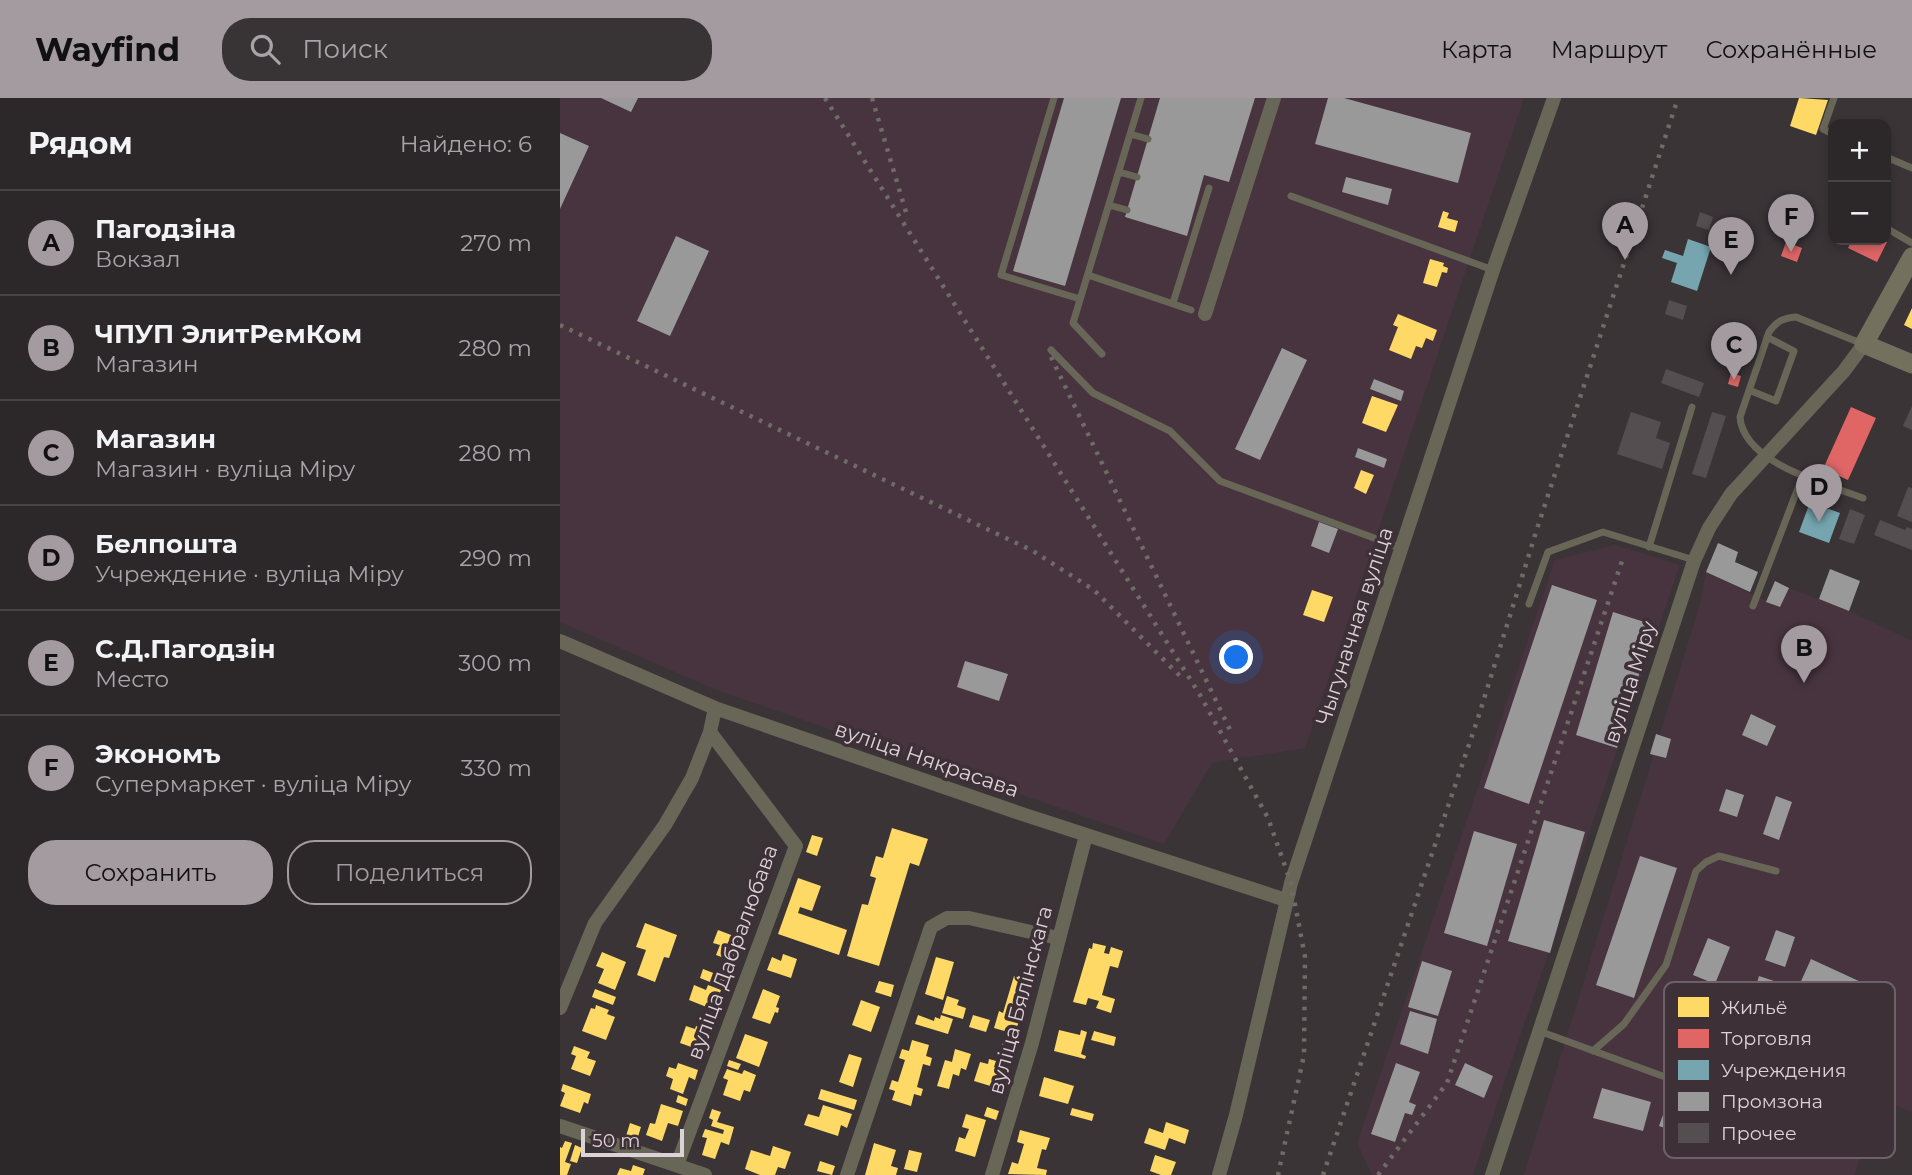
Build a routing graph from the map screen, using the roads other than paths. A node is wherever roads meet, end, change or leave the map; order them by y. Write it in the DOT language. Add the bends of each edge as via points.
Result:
graph roads {
  1 [pos="1054,98"];
  2 [pos="1141,98"];
  3 [pos="1274,98"];
  4 [pos="1554,98"];
  5 [pos="1834,98"];
  6 [pos="1828,132"];
  7 [pos="1130,134"];
  8 [pos="1148,139"];
  9 [pos="1891,159"];
  10 [pos="1912,168"];
  11 [pos="1119,172"];
  12 [pos="1137,177"];
  13 [pos="1209,188"];
  14 [pos="1291,195"];
  15 [pos="1109,205"];
  16 [pos="1127,210"];
  17 [pos="1891,231"];
  18 [pos="1912,243"];
  19 [pos="1912,257"];
  20 [pos="1493,270"];
  21 [pos="1088,275"];
  22 [pos="1080,299"];
  23 [pos="1173,303"];
  24 [pos="1198,312"];
  25 [pos="1767,337"];
  26 [pos="1864,344"];
  27 [pos="1051,350"];
  28 [pos="1102,354"];
  29 [pos="1912,364"];
  30 [pos="1749,390"];
  31 [pos="1692,407"];
  32 [pos="1767,455"];
  33 [pos="1803,475"];
  34 [pos="1863,498"];
  35 [pos="1649,547"];
  36 [pos="1402,548"];
  37 [pos="1695,561"];
  38 [pos="1529,604"];
  39 [pos="1753,606"];
  40 [pos="560,641"];
  41 [pos="715,708"];
  42 [pos="710,732"];
  43 [pos="1086,835"];
  44 [pos="1776,871"];
  45 [pos="1286,900"];
  46 [pos="1058,938"];
  47 [pos="560,1008"];
  48 [pos="1539,1031"];
  49 [pos="1593,1051"];
  50 [pos="1664,1077"];
  51 [pos="560,1126"];
  52 [pos="677,1165"];
  53 [pos="705,1175"];
  54 [pos="847,1175"];
  55 [pos="992,1175"];
  56 [pos="1219,1175"];
  57 [pos="1492,1175"];
  1 -- 22 [label="lane" via="1001,275"];
  2 -- 7 [label="lane"];
  3 -- 24 [label="street"];
  4 -- 20 [label="street, Чыгуначная вуліца"];
  5 -- 6 [label="lane" via="1823,130"];
  7 -- 8 [label="lane"];
  7 -- 11 [label="lane"];
  9 -- 10 [label="lane"];
  11 -- 12 [label="lane"];
  11 -- 15 [label="lane"];
  13 -- 23 [label="lane"];
  14 -- 20 [label="lane"];
  15 -- 16 [label="lane"];
  15 -- 21 [label="lane"];
  17 -- 18 [label="lane"];
  19 -- 26 [label="street, вуліца Міру"];
  20 -- 36 [label="street, Чыгуначная вуліца"];
  21 -- 22 [label="lane"];
  21 -- 23 [label="lane"];
  22 -- 28 [label="lane" via="1073,323"];
  23 -- 24 [label="lane"];
  25 -- 26 [label="lane" via="1776,322 1796,317"];
  25 -- 30 [label="lane"];
  25 -- 30 [label="lane" via="1794,351 1776,401"];
  26 -- 29 [label="street"];
  26 -- 32 [label="street, вуліца Міру"];
  27 -- 36 [label="lane" via="1093,394 1170,431 1220,481"];
  30 -- 32 [label="lane" via="1741,427 1753,446"];
  31 -- 35 [label="lane"];
  32 -- 33 [label="lane"];
  32 -- 37 [label="street, вуліца Міру" via="1721,509"];
  33 -- 34 [label="lane"];
  33 -- 39 [label="lane"];
  35 -- 37 [label="lane"];
  35 -- 38 [label="lane" via="1603,532 1548,552"];
  36 -- 45 [label="street, Чыгуначная вуліца"];
  37 -- 48 [label="street, вуліца Міру"];
  40 -- 41 [label="street, вуліца Някрасава"];
  41 -- 42 [label="street"];
  41 -- 43 [label="street, вуліца Някрасава"];
  42 -- 47 [label="street" via="692,778 665,825 596,923"];
  42 -- 52 [label="street, вуліца Дабралюбава" via="796,846"];
  43 -- 45 [label="street, вуліца Някрасава"];
  43 -- 46 [label="street, вуліца Бялінскага"];
  44 -- 49 [label="lane" via="1719,856 1696,871 1666,965 1624,1024"];
  45 -- 56 [label="street, Чыгуначная вуліца"];
  46 -- 54 [label="street" via="969,918 947,918 931,927"];
  46 -- 55 [label="street, вуліца Бялінскага"];
  48 -- 49 [label="lane"];
  48 -- 57 [label="street, вуліца Міру"];
  49 -- 50 [label="lane"];
  51 -- 52 [label="street"];
  52 -- 53 [label="street"];
}
